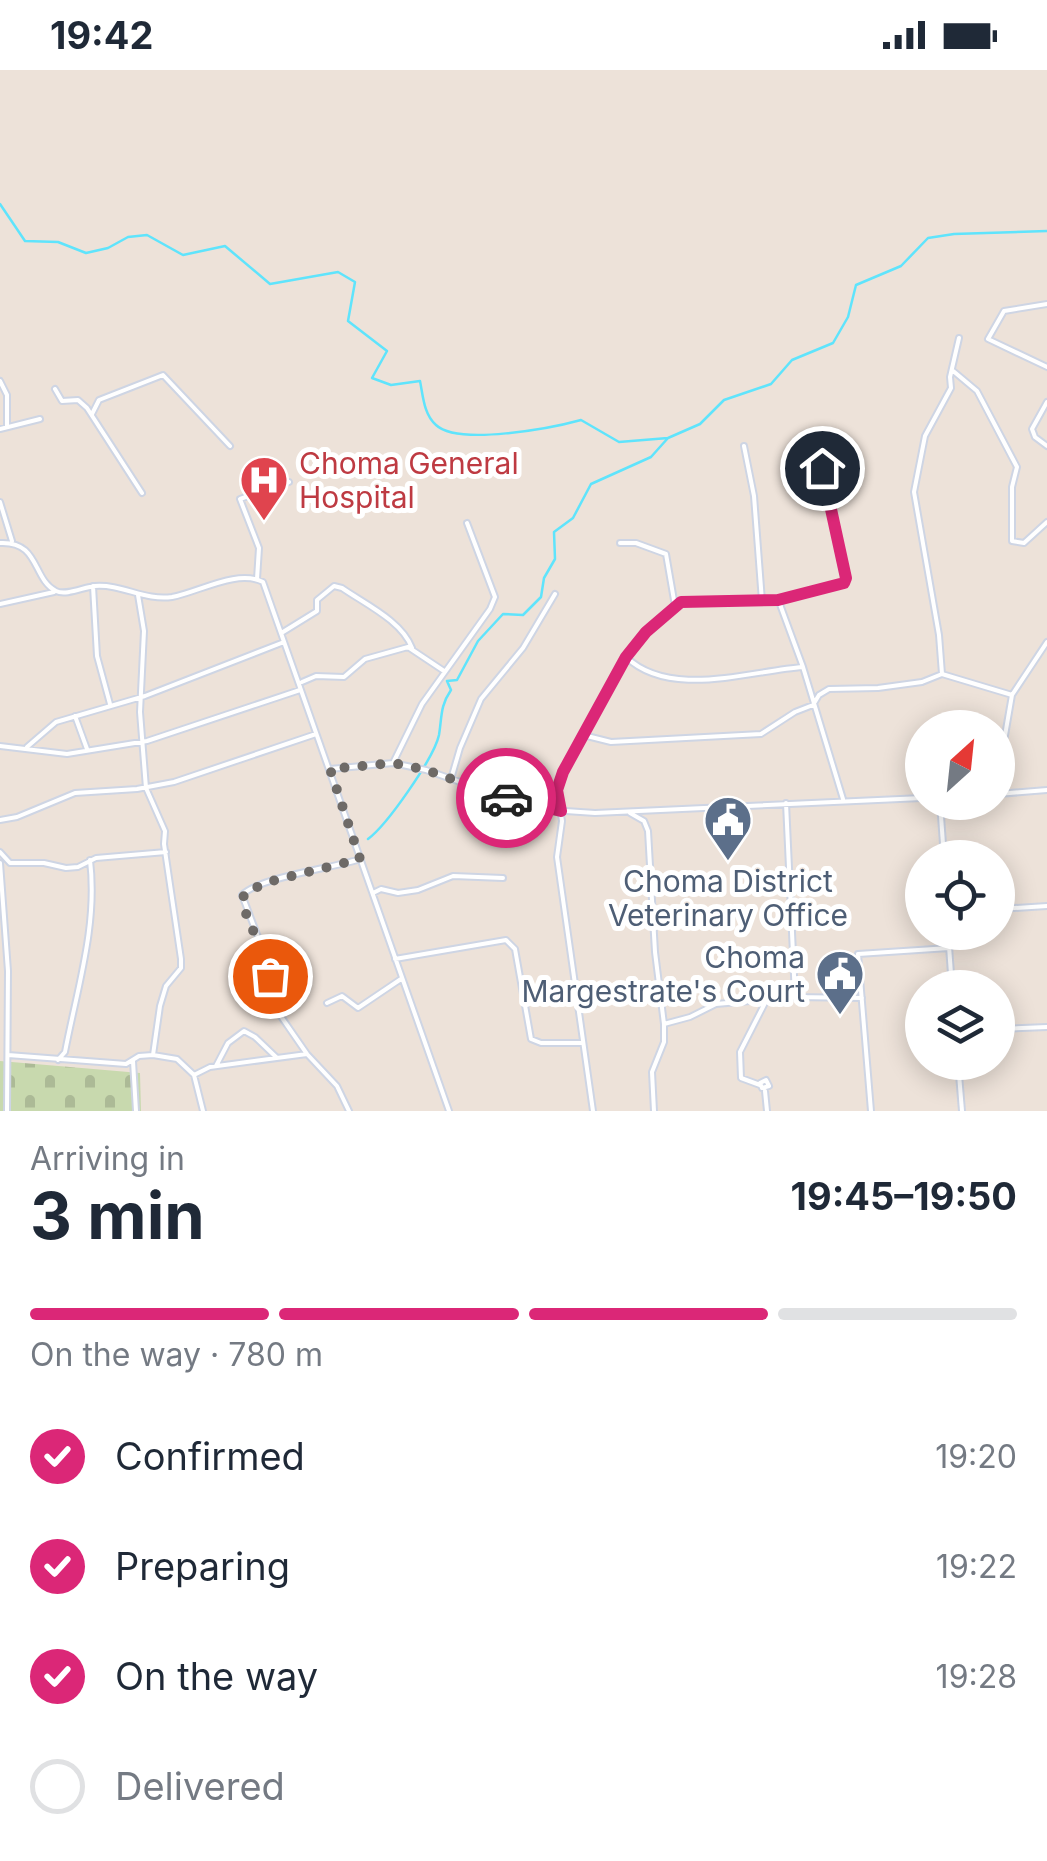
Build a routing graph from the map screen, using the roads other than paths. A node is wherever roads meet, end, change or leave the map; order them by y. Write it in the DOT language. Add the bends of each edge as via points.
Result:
graph roads {
  1 [pos="1047,304"];
  2 [pos="959,338"];
  3 [pos="1047,367"];
  4 [pos="952,370"];
  5 [pos="0,382"];
  6 [pos="55,389"];
  7 [pos="1047,402"];
  8 [pos="92,414"];
  9 [pos="40,418"];
  10 [pos="7,427"];
  11 [pos="0,429"];
  12 [pos="230,446"];
  13 [pos="744,446"];
  14 [pos="1047,446"];
  15 [pos="822,468"];
  16 [pos="289,482"];
  17 [pos="142,493"];
  18 [pos="0,502"];
  19 [pos="1047,522"];
  20 [pos="467,523"];
  21 [pos="0,542"];
  22 [pos="12,543"];
  23 [pos="620,543"];
  24 [pos="257,579"];
  25 [pos="93,586"];
  26 [pos="57,591"];
  27 [pos="555,594"];
  28 [pos="138,595"];
  29 [pos="778,600"];
  30 [pos="762,601"];
  31 [pos="0,604"];
  32 [pos="675,606"];
  33 [pos="282,632"];
  34 [pos="285,642"];
  35 [pos="1047,642"];
  36 [pos="412,648"];
  37 [pos="626,657"];
  38 [pos="803,667"];
  39 [pos="444,671"];
  40 [pos="942,674"];
  41 [pos="301,686"];
  42 [pos="1012,695"];
  43 [pos="140,697"];
  44 [pos="110,704"];
  45 [pos="813,705"];
  46 [pos="1009,710"];
  47 [pos="75,716"];
  48 [pos="317,733"];
  49 [pos="585,736"];
  50 [pos="144,741"];
  51 [pos="0,746"];
  52 [pos="27,748"];
  53 [pos="88,751"];
  54 [pos="393,763"];
  55 [pos="330,769"];
  56 [pos="451,779"];
  57 [pos="146,788"];
  58 [pos="1047,790"];
  59 [pos="1015,793"];
  60 [pos="905,798"];
  61 [pos="844,800"];
  62 [pos="786,803"];
  63 [pos="561,811"];
  64 [pos="627,812"];
  65 [pos="0,820"];
  66 [pos="0,852"];
  67 [pos="166,852"];
  68 [pos="360,859"];
  69 [pos="90,860"];
  70 [pos="0,863"];
  71 [pos="504,878"];
  72 [pos="372,893"];
  73 [pos="1047,906"];
  74 [pos="1015,908"];
  75 [pos="918,950"];
  76 [pos="395,959"];
  77 [pos="401,979"];
  78 [pos="795,996"];
  79 [pos="768,997"];
  80 [pos="862,998"];
  81 [pos="328,1003"];
  82 [pos="664,1024"];
  83 [pos="1047,1027"];
  84 [pos="1015,1028"];
  85 [pos="584,1043"];
  86 [pos="154,1054"];
  87 [pos="307,1054"];
  88 [pos="8,1055"];
  89 [pos="278,1059"];
  90 [pos="58,1060"];
  91 [pos="133,1061"];
  92 [pos="216,1066"];
  93 [pos="194,1075"];
  94 [pos="959,1080"];
  95 [pos="7,1111"];
  96 [pos="136,1111"];
  97 [pos="203,1111"];
  98 [pos="349,1111"];
  99 [pos="448,1111"];
  100 [pos="593,1111"];
  101 [pos="654,1111"];
  102 [pos="766,1111"];
  103 [pos="870,1111"];
  104 [pos="962,1111"];
  1 -- 3 [label="street" via="1004,311 988,340"];
  2 -- 4 [label="street"];
  4 -- 19 [label="street" via="977,391 1017,467 1012,542 1024,544"];
  4 -- 40 [label="street" via="951,388 925,436 914,492"];
  5 -- 10 [label="street"];
  6 -- 8 [label="street" via="62,401 78,400"];
  7 -- 14 [label="street" via="1032,429"];
  8 -- 12 [label="street" via="99,400 163,375"];
  8 -- 17 [label="street"];
  9 -- 10 [label="street"];
  10 -- 11 [label="street"];
  13 -- 30 [label="street"];
  15 -- 29 [label="street" via="846,578"];
  16 -- 24 [label="street" via="240,499 260,548"];
  18 -- 22 [label="street"];
  20 -- 39 [label="street" via="495,597"];
  21 -- 22 [label="street"];
  22 -- 26 [label="street" via="27,551"];
  23 -- 32 [label="street" via="666,554"];
  24 -- 28 [label="street" via="176,596"];
  24 -- 33 [label="street"];
  25 -- 26 [label="street"];
  25 -- 28 [label="street"];
  25 -- 44 [label="street" via="97,656"];
  26 -- 31 [label="street"];
  27 -- 56 [label="street" via="481,700"];
  28 -- 43 [label="street" via="144,631"];
  29 -- 30 [label="street"];
  29 -- 38 [label="street"];
  30 -- 32 [label="street"];
  32 -- 37 [label="street"];
  33 -- 34 [label="street"];
  33 -- 36 [label="street" via="317,611 317,600 334,586 387,619"];
  34 -- 41 [label="street"];
  34 -- 43 [label="street"];
  35 -- 42 [label="street"];
  36 -- 39 [label="street"];
  36 -- 41 [label="street" via="365,659 344,677 316,676"];
  37 -- 38 [label="street" via="642,670 685,680"];
  37 -- 49 [label="street"];
  38 -- 45 [label="street"];
  39 -- 54 [label="street"];
  40 -- 42 [label="street"];
  40 -- 45 [label="street" via="908,684 829,689"];
  41 -- 48 [label="street"];
  41 -- 50 [label="street"];
  42 -- 46 [label="street"];
  43 -- 44 [label="street"];
  43 -- 50 [label="street"];
  44 -- 47 [label="street"];
  45 -- 49 [label="street" via="742,737 611,742"];
  45 -- 61 [label="street"];
  47 -- 52 [label="street" via="56,722"];
  47 -- 53 [label="street"];
  48 -- 55 [label="street"];
  48 -- 57 [label="street"];
  49 -- 63 [label="street" via="557,790"];
  50 -- 53 [label="street"];
  50 -- 57 [label="street"];
  51 -- 52 [label="street"];
  52 -- 53 [label="street"];
  54 -- 55 [label="street"];
  54 -- 56 [label="street"];
  55 -- 68 [label="street"];
  56 -- 63 [label="street"];
  57 -- 65 [label="street" via="83,791"];
  57 -- 67 [label="street" via="165,831"];
  58 -- 59 [label="street"];
  60 -- 61 [label="street"];
  61 -- 62 [label="street"];
  62 -- 64 [label="street"];
  62 -- 78 [label="street"];
  63 -- 64 [label="street"];
  63 -- 85 [label="street" via="557,857"];
  64 -- 82 [label="street" via="648,831"];
  66 -- 69 [label="street" via="10,863 66,868"];
  67 -- 69 [label="street"];
  67 -- 86 [label="street" via="181,968 166,986"];
  68 -- 72 [label="street"];
  68 -- 87 [label="street" via="242,895 276,970 262,989"];
  69 -- 90 [label="street" via="87,946"];
  70 -- 88 [label="street"];
  71 -- 72 [label="street" via="453,876 418,890"];
  72 -- 76 [label="street"];
  73 -- 74 [label="street"];
  75 -- 80 [label="street" via="858,954"];
  76 -- 77 [label="street"];
  76 -- 85 [label="street" via="506,940 515,949 531,1039"];
  77 -- 81 [label="street" via="358,1008 342,996"];
  77 -- 99 [label="street"];
  78 -- 79 [label="street"];
  78 -- 80 [label="street"];
  79 -- 82 [label="street" via="709,1006"];
  79 -- 102 [label="street" via="740,1052 740,1078 763,1087"];
  80 -- 103 [label="street"];
  82 -- 101 [label="street" via="652,1072"];
  83 -- 84 [label="street"];
  85 -- 100 [label="street"];
  86 -- 91 [label="street"];
  86 -- 93 [label="street" via="177,1060"];
  87 -- 89 [label="street"];
  87 -- 98 [label="street" via="337,1086"];
  88 -- 90 [label="street"];
  88 -- 95 [label="street"];
  89 -- 92 [label="street"];
  89 -- 92 [label="street" via="244,1031"];
  90 -- 91 [label="street"];
  91 -- 96 [label="street"];
  92 -- 93 [label="street"];
  93 -- 97 [label="street"];
  94 -- 104 [label="street"];
}
